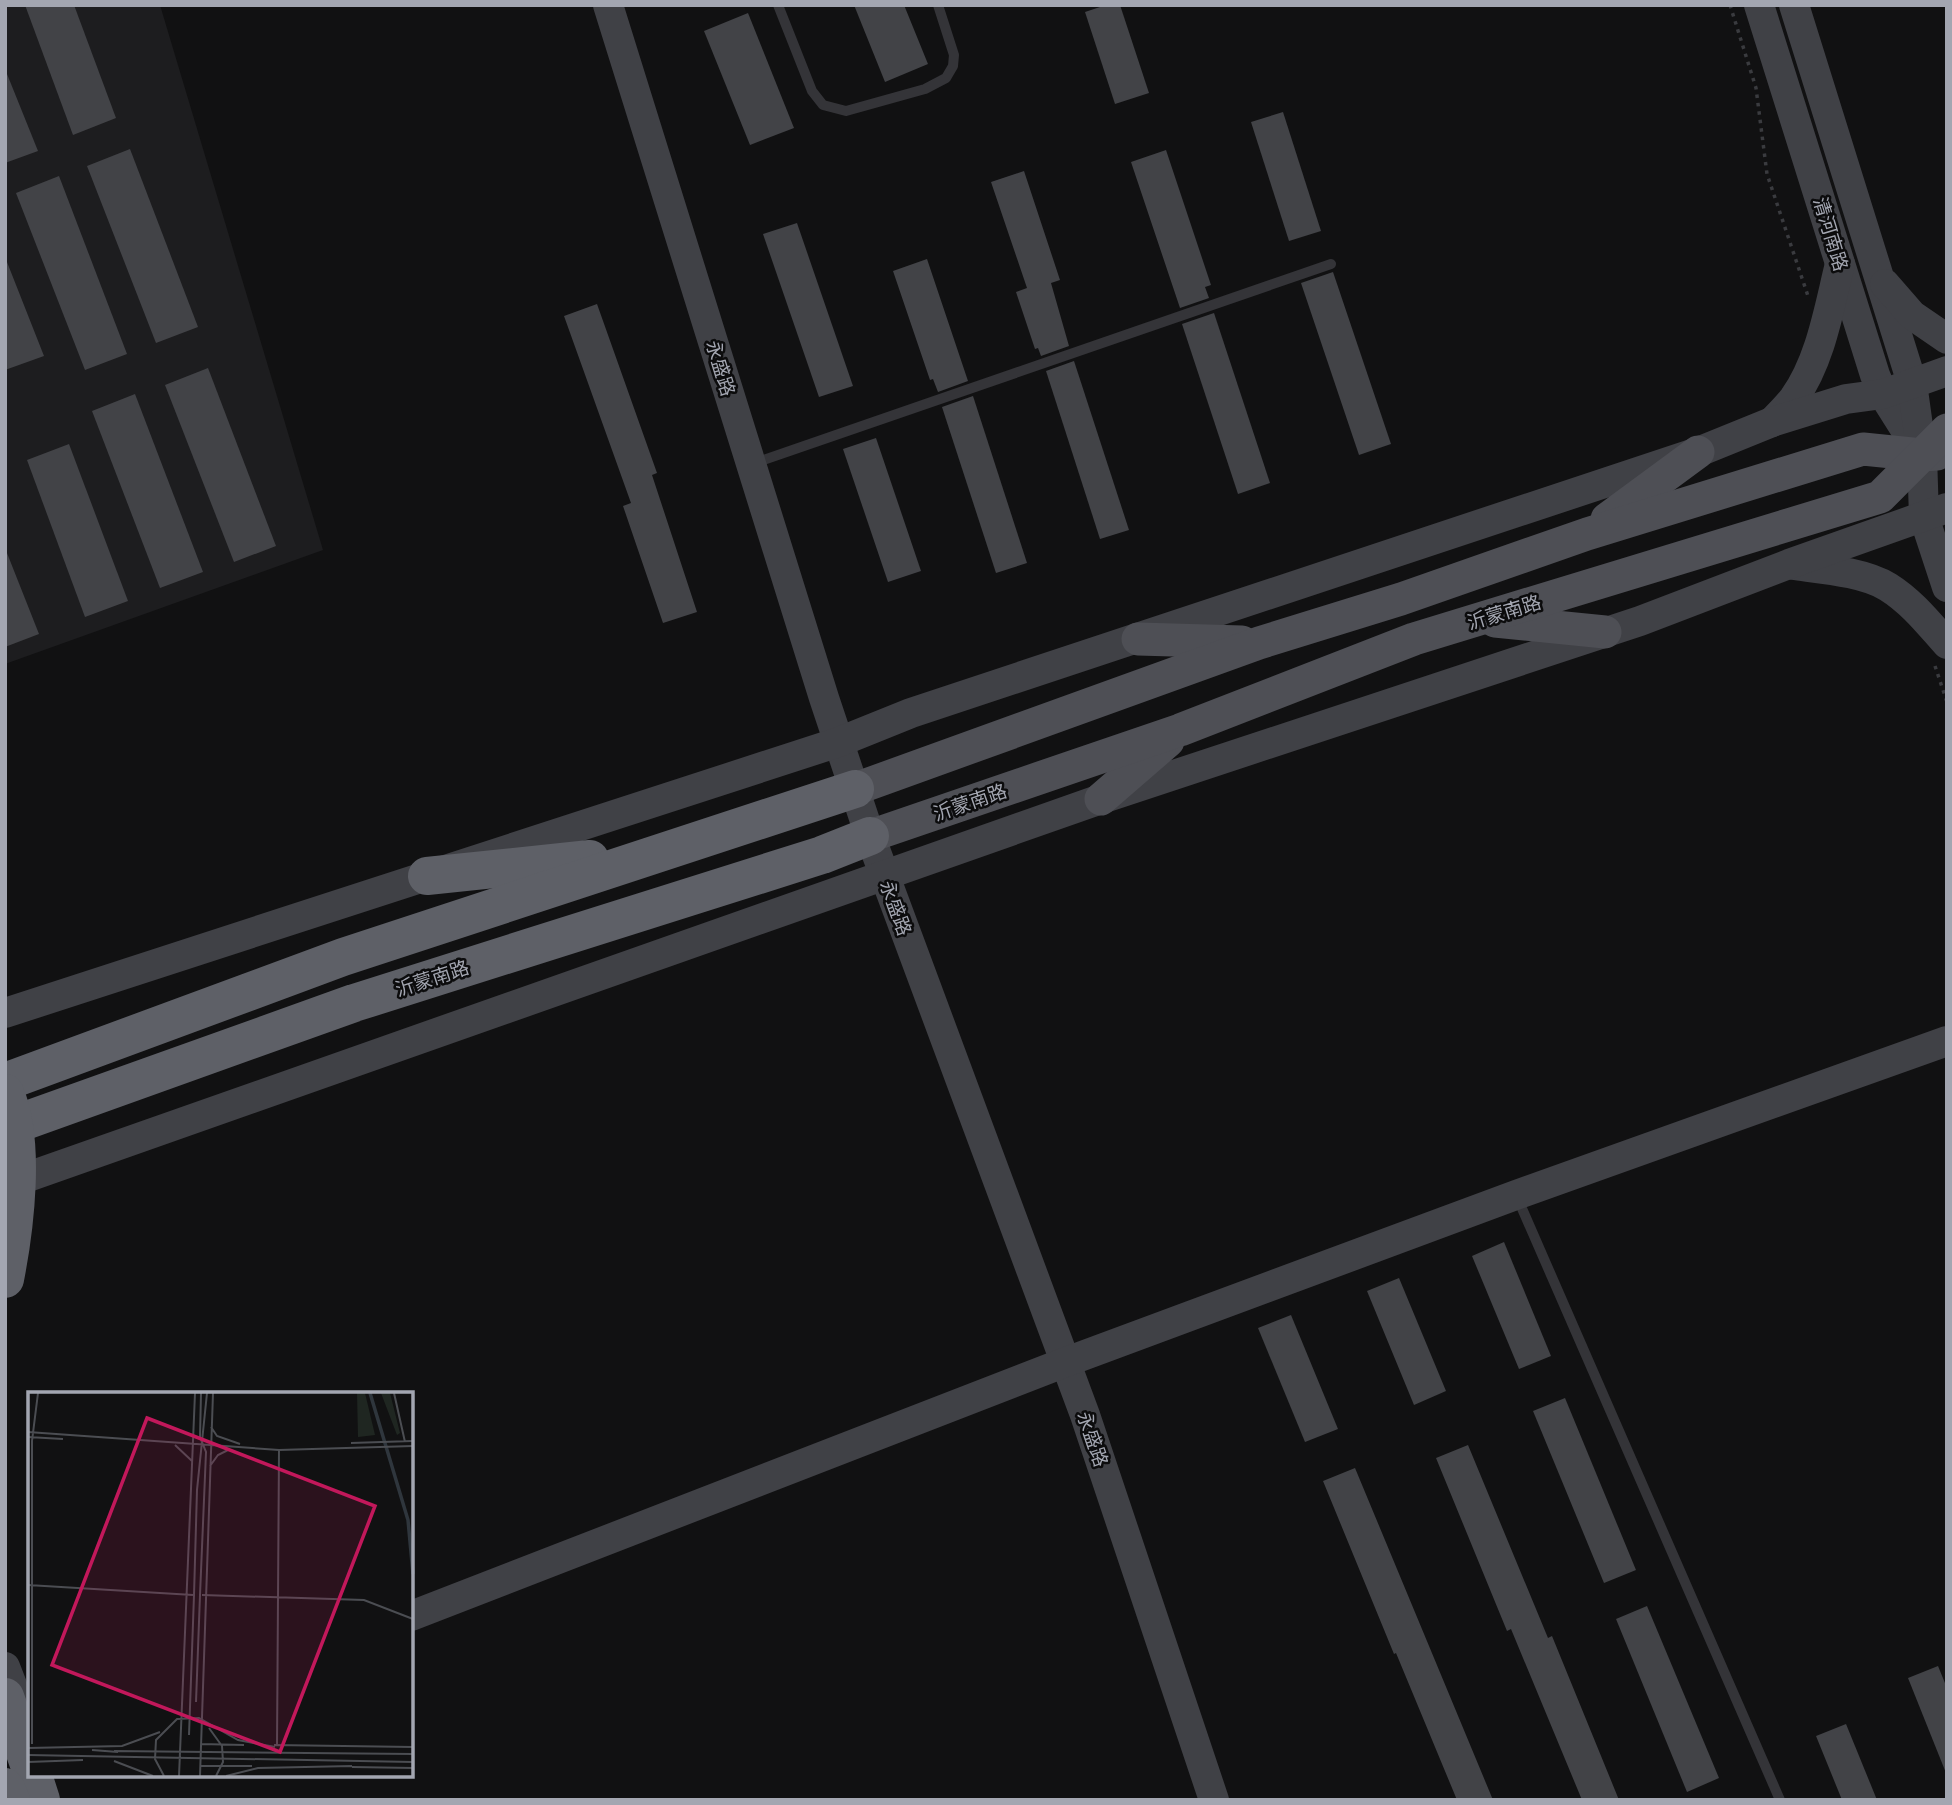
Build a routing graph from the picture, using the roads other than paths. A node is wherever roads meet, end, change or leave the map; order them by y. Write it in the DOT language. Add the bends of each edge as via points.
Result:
graph roads {
  1 [pos="778,5"];
  2 [pos="938,5"];
  3 [pos="1759,5"];
  4 [pos="1794,5"];
  5 [pos="614,7"];
  6 [pos="1331,264"];
  7 [pos="1840,264"];
  8 [pos="1878,277"];
  9 [pos="1947,339"];
  10 [pos="1947,371"];
  11 [pos="1912,383"];
  12 [pos="1882,394"];
  13 [pos="1772,422"];
  14 [pos="1947,430"];
  15 [pos="1698,452"];
  16 [pos="1934,454"];
  17 [pos="751,464"];
  18 [pos="1939,509"];
  19 [pos="1587,534"];
  20 [pos="1789,564"];
  21 [pos="1947,587"];
  22 [pos="1478,620"];
  23 [pos="1605,632"];
  24 [pos="1138,639"];
  25 [pos="1259,643"];
  26 [pos="1947,645"];
  27 [pos="1180,730"];
  28 [pos="839,742"];
  29 [pos="855,789"];
  30 [pos="1101,799"];
  31 [pos="870,836"];
  32 [pos="665,851"];
  33 [pos="427,876"];
  34 [pos="885,877"];
  35 [pos="5,1013"];
  36 [pos="1947,1041"];
  37 [pos="5,1082"];
  38 [pos="5,1093"];
  39 [pos="5,1128"];
  40 [pos="5,1185"];
  41 [pos="1516,1195"];
  42 [pos="5,1279"];
  43 [pos="1066,1362"];
  44 [pos="413,1615"];
  45 [pos="5,1667"];
  46 [pos="5,1697"];
  47 [pos="28,1728"];
  48 [pos="28,1761"];
  49 [pos="34,1777"];
  50 [pos="46,1777"];
  51 [pos="5,1787"];
  52 [pos="11,1800"];
  53 [pos="41,1800"];
  54 [pos="55,1800"];
  55 [pos="1214,1800"];
  56 [pos="1780,1800"];
  1 -- 2 [label="lane" via="812,91 823,105 846,111 925,89 946,78 954,55"];
  3 -- 7 [label="street, 清河南路"];
  4 -- 8 [label="street, 清河南路"];
  5 -- 17 [label="street, 永盛路"];
  6 -- 17 [label="lane"];
  7 -- 12 [label="street, 清河南路"];
  7 -- 13 [label="street" via="1822,337 1795,397"];
  8 -- 9 [label="street" via="1912,315"];
  8 -- 11 [label="street, 清河南路"];
  10 -- 11 [label="street"];
  11 -- 12 [label="street"];
  11 -- 16 [label="street, 清河南路"];
  12 -- 13 [label="street" via="1846,399"];
  12 -- 16 [label="street, 清河南路"];
  13 -- 15 [label="street"];
  14 -- 16 [label="main road, 沂蒙南路"];
  15 -- 19 [label="main road"];
  15 -- 24 [label="street"];
  16 -- 18 [label="street, 清河南路"];
  16 -- 19 [label="main road" via="1863,449"];
  16 -- 22 [label="main road, 沂蒙南路" via="1880,497"];
  17 -- 28 [label="street, 永盛路"];
  18 -- 20 [label="street"];
  18 -- 21 [label="street, 清河南路"];
  19 -- 25 [label="main road"];
  20 -- 23 [label="street"];
  20 -- 26 [label="street" via="1850,574 1887,586 1917,610"];
  22 -- 23 [label="main road"];
  22 -- 27 [label="main road, 沂蒙南路" via="1414,639"];
  23 -- 30 [label="street"];
  24 -- 25 [label="main road"];
  24 -- 28 [label="street" via="911,713"];
  25 -- 29 [label="main road"];
  27 -- 30 [label="main road"];
  27 -- 31 [label="main road, 沂蒙南路"];
  28 -- 29 [label="street, 永盛路"];
  28 -- 33 [label="street"];
  29 -- 31 [label="street, 永盛路"];
  29 -- 32 [label="highway"];
  30 -- 34 [label="street"];
  31 -- 34 [label="street, 永盛路"];
  31 -- 39 [label="highway, 沂蒙南路" via="354,1003"];
  32 -- 33 [label="highway"];
  32 -- 37 [label="highway" via="342,957"];
  33 -- 35 [label="street"];
  34 -- 40 [label="street"];
  34 -- 43 [label="street, 永盛路"];
  36 -- 41 [label="street"];
  38 -- 42 [label="highway, bridge" via="17,1153"];
  41 -- 43 [label="street"];
  41 -- 56 [label="lane"];
  43 -- 44 [label="street"];
  43 -- 55 [label="street, 永盛路"];
  45 -- 47 [label="street"];
  46 -- 48 [label="highway"];
  49 -- 53 [label="highway"];
  50 -- 54 [label="street"];
  51 -- 52 [label="highway"];
}
